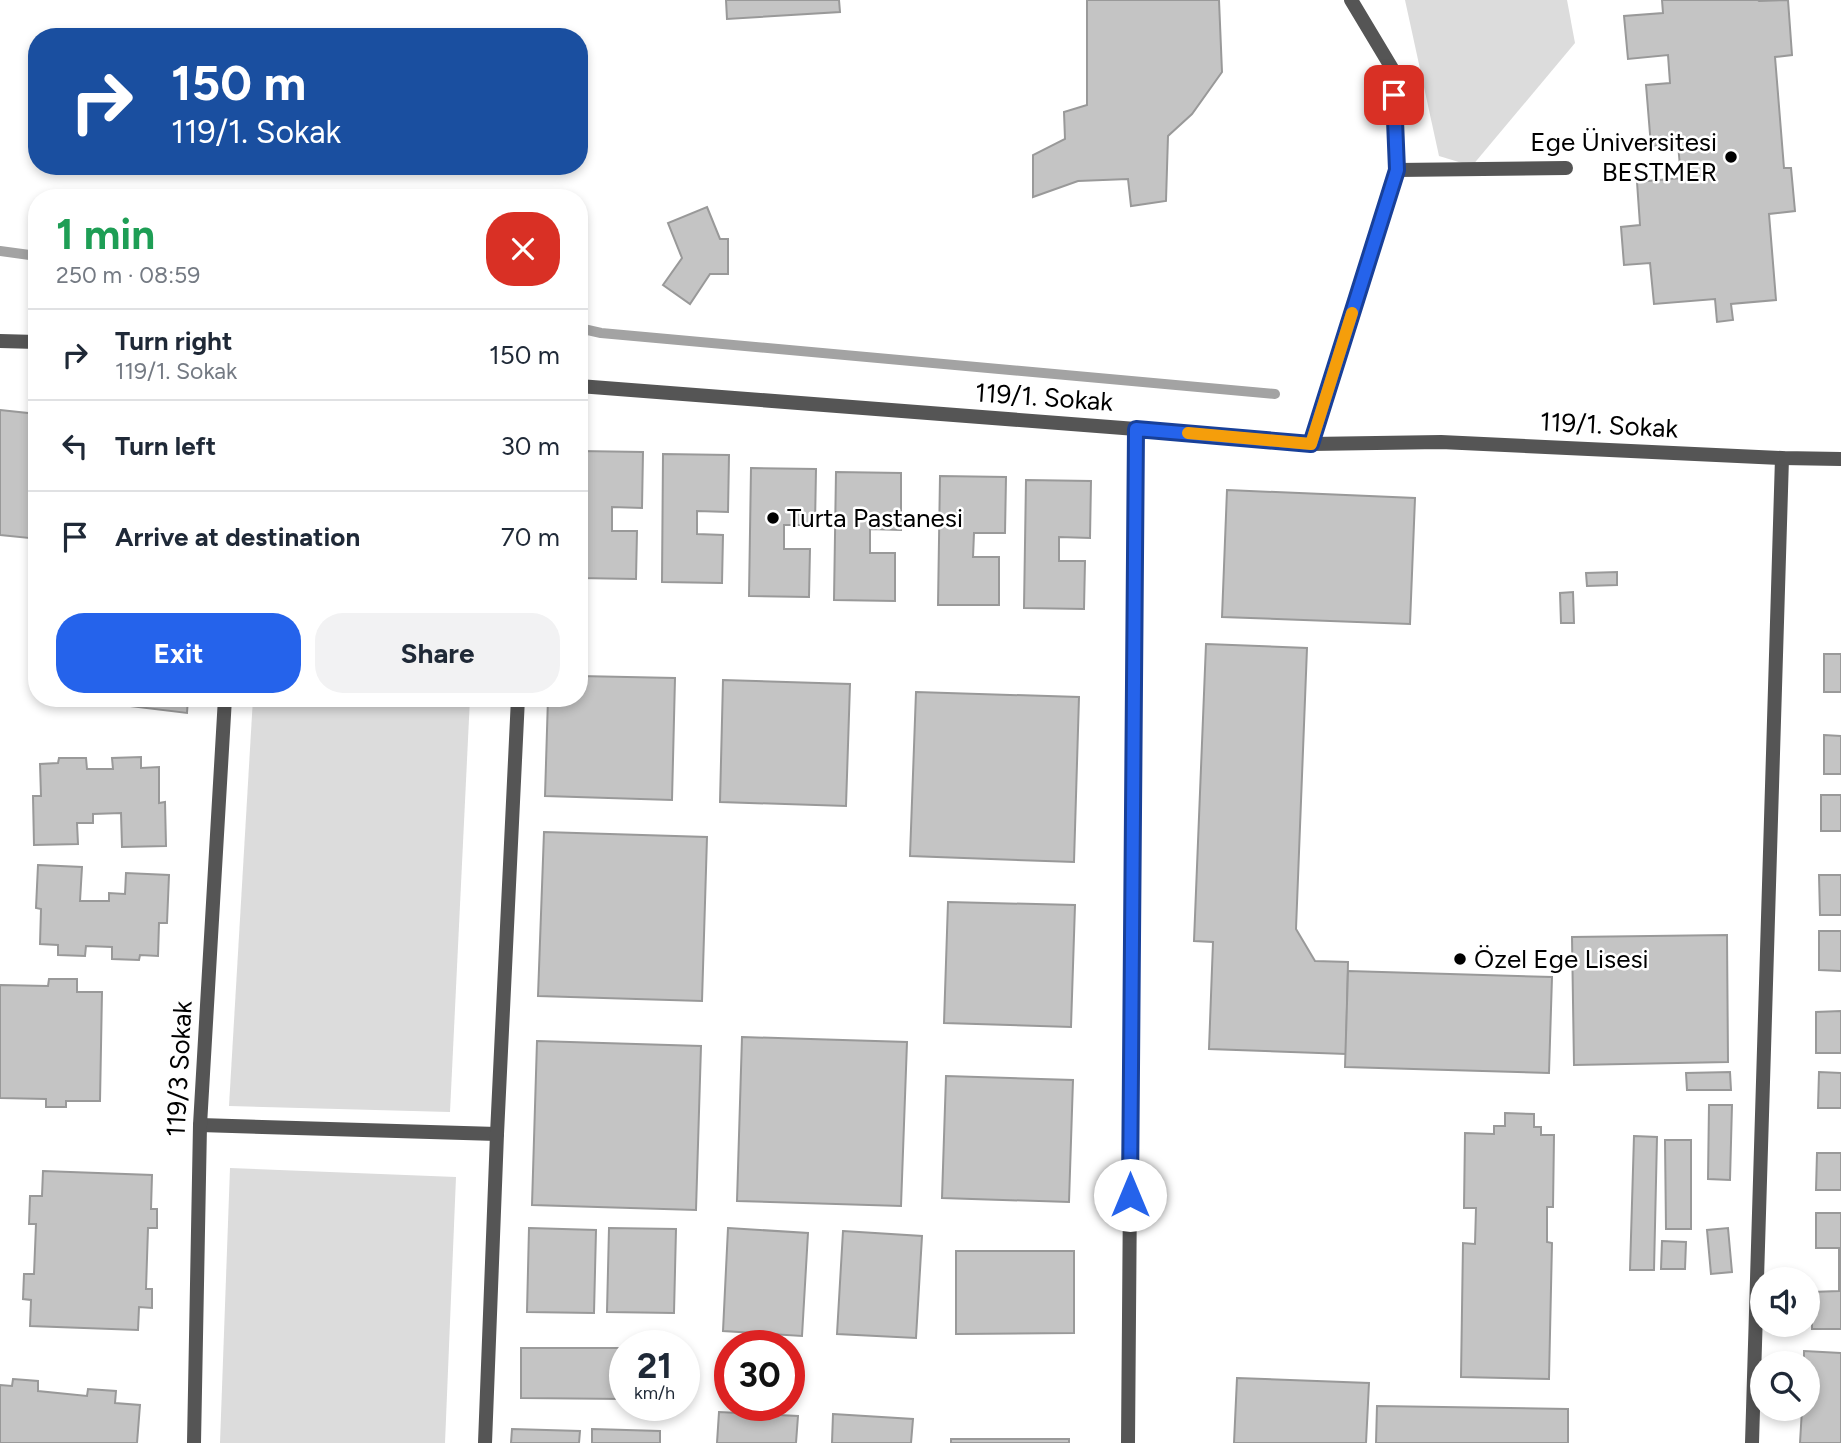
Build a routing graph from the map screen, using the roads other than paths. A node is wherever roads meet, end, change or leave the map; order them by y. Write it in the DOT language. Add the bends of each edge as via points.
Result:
graph roads {
  1 [pos="1351,0"];
  2 [pos="1566,168"];
  3 [pos="1397,170"];
  4 [pos="0,341"];
  5 [pos="28,342"];
  6 [pos="588,387"];
  7 [pos="1136,429"];
  8 [pos="1311,444"];
  9 [pos="1782,458"];
  10 [pos="1841,459"];
  11 [pos="224,707"];
  12 [pos="518,707"];
  13 [pos="200,1125"];
  14 [pos="497,1134"];
  15 [pos="194,1443"];
  16 [pos="485,1443"];
  17 [pos="1128,1443"];
  18 [pos="1752,1443"];
  1 -- 3 [label="street" via="1393,70"];
  2 -- 3 [label="street"];
  3 -- 8 [label="street"];
  4 -- 5 [label="street"];
  6 -- 7 [label="street, 119/1. Sokak"];
  7 -- 8 [label="street, 119/1. Sokak"];
  7 -- 17 [label="street"];
  8 -- 9 [label="street, 119/1. Sokak" via="1441,442"];
  9 -- 10 [label="street, 119/1. Sokak"];
  9 -- 18 [label="street"];
  11 -- 13 [label="street, 119/3 Sokak"];
  12 -- 14 [label="street"];
  13 -- 14 [label="street"];
  13 -- 15 [label="street, 119/3 Sokak"];
  14 -- 16 [label="street"];
}
